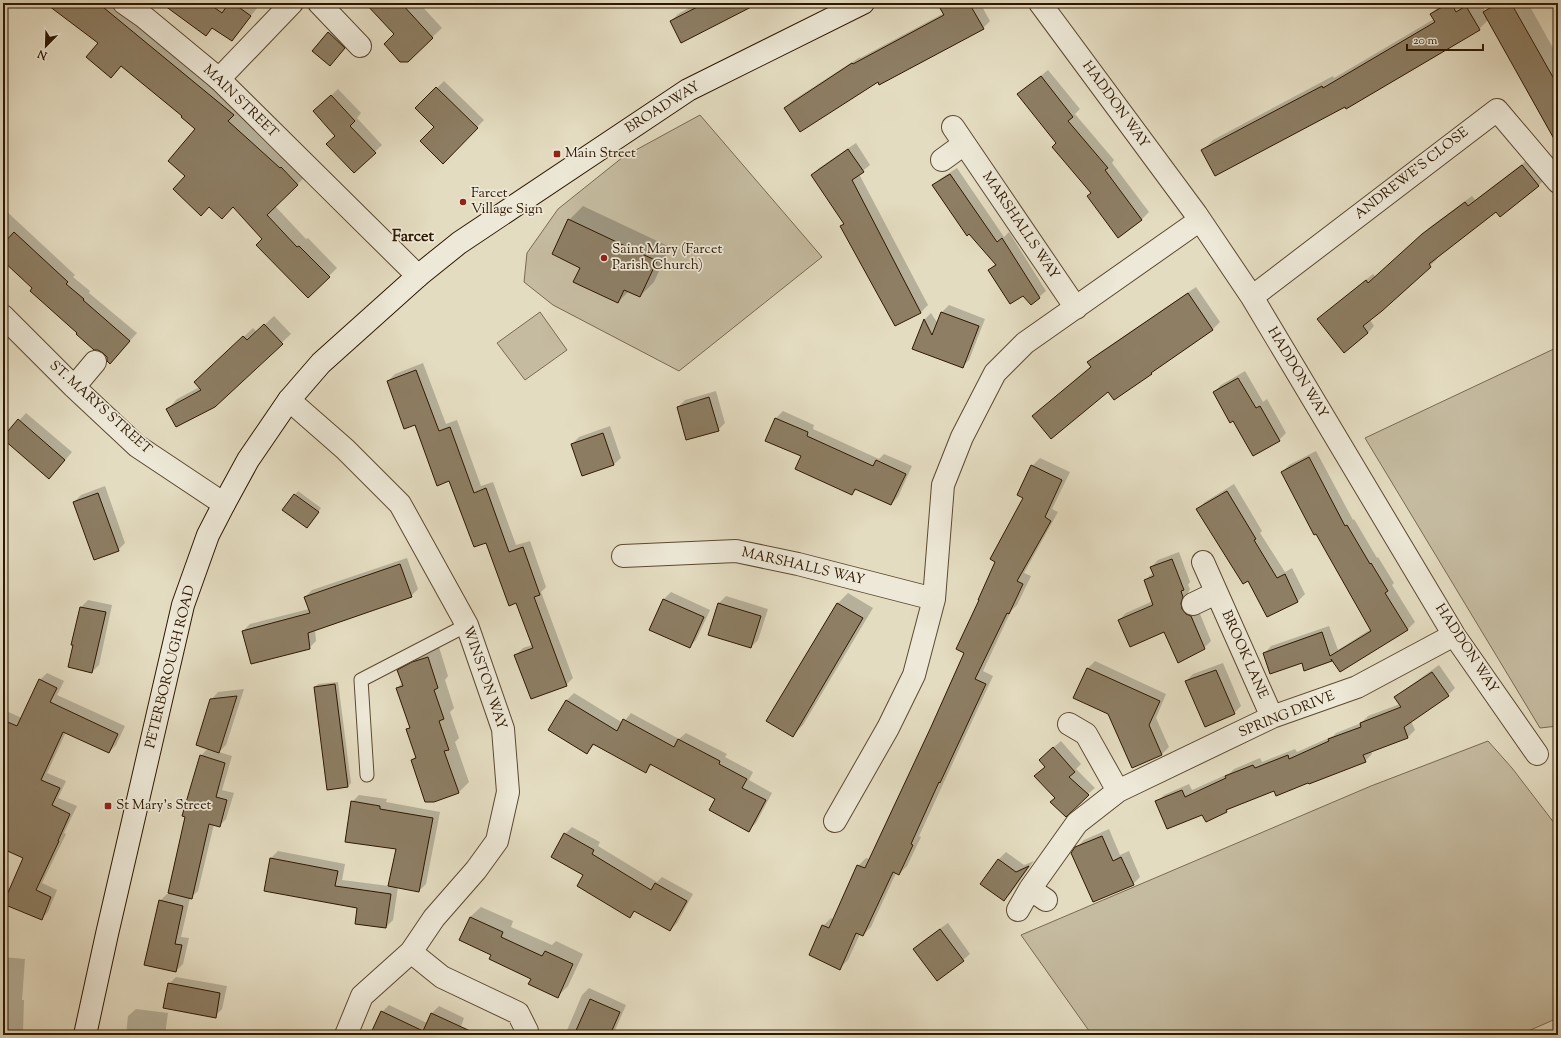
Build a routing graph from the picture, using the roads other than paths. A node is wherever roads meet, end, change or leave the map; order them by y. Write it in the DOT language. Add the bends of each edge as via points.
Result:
graph roads {
  1 [pos="124,3"];
  2 [pos="292,3"];
  3 [pos="319,3"];
  4 [pos="863,3"];
  5 [pos="1040,3"];
  6 [pos="360,46"];
  7 [pos="219,79"];
  8 [pos="942,160"];
  9 [pos="1558,182"];
  10 [pos="1200,220"];
  11 [pos="418,276"];
  12 [pos="1252,297"];
  13 [pos="1076,308"];
  14 [pos="7,327"];
  15 [pos="95,362"];
  16 [pos="74,387"];
  17 [pos="290,400"];
  18 [pos="224,504"];
  19 [pos="623,556"];
  20 [pos="1203,562"];
  21 [pos="1216,593"];
  22 [pos="934,599"];
  23 [pos="1193,604"];
  24 [pos="467,626"];
  25 [pos="1454,635"];
  26 [pos="1272,717"];
  27 [pos="1069,724"];
  28 [pos="1537,754"];
  29 [pos="367,775"];
  30 [pos="1118,791"];
  31 [pos="835,821"];
  32 [pos="1018,910"];
  33 [pos="411,952"];
  34 [pos="527,1031"];
  35 [pos="86,1035"];
  36 [pos="346,1035"];
  1 -- 7 [label="street, MAIN STREET"];
  2 -- 7 [label="street"];
  3 -- 6 [label="street"];
  4 -- 11 [label="street, BROADWAY" via="688,90 459,243"];
  5 -- 10 [label="street, HADDON WAY"];
  7 -- 11 [label="street, MAIN STREET"];
  8 -- 13 [label="street, MARSHALLS WAY" via="958,135"];
  9 -- 12 [label="street, ANDREWE'S CLOSE" via="1497,110"];
  10 -- 12 [label="street, HADDON WAY"];
  10 -- 13 [label="street"];
  11 -- 17 [label="street, PETERBOROUGH ROAD" via="321,363"];
  12 -- 25 [label="street, HADDON WAY"];
  13 -- 22 [label="street" via="1025,344 995,373 962,436 942,485"];
  14 -- 16 [label="street, ST. MARYS STREET"];
  15 -- 16 [label="street"];
  16 -- 18 [label="street, ST. MARYS STREET" via="137,446"];
  17 -- 18 [label="street, PETERBOROUGH ROAD" via="248,460"];
  17 -- 24 [label="street, WINSTON WAY" via="345,449 400,504"];
  18 -- 35 [label="street, PETERBOROUGH ROAD" via="208,535 184,605"];
  19 -- 22 [label="street, MARSHALLS WAY" via="736,551"];
  20 -- 21 [label="street, BROOK LANE"];
  21 -- 23 [label="street, BROOK LANE"];
  21 -- 26 [label="street, BROOK LANE"];
  22 -- 31 [label="street" via="914,675 888,728"];
  24 -- 29 [label="lane" via="361,680"];
  24 -- 33 [label="street, WINSTON WAY" via="502,729 518,793 497,841 476,870 434,918"];
  25 -- 26 [label="street, SPRING DRIVE" via="1357,687"];
  25 -- 28 [label="street, HADDON WAY"];
  26 -- 30 [label="street, SPRING DRIVE"];
  27 -- 30 [label="street" via="1086,734"];
  30 -- 32 [label="street, SPRING DRIVE" via="1077,823 1038,894"];
  33 -- 34 [label="street" via="442,977 518,1013"];
  33 -- 36 [label="street, WINSTON WAY" via="362,996"];
}
